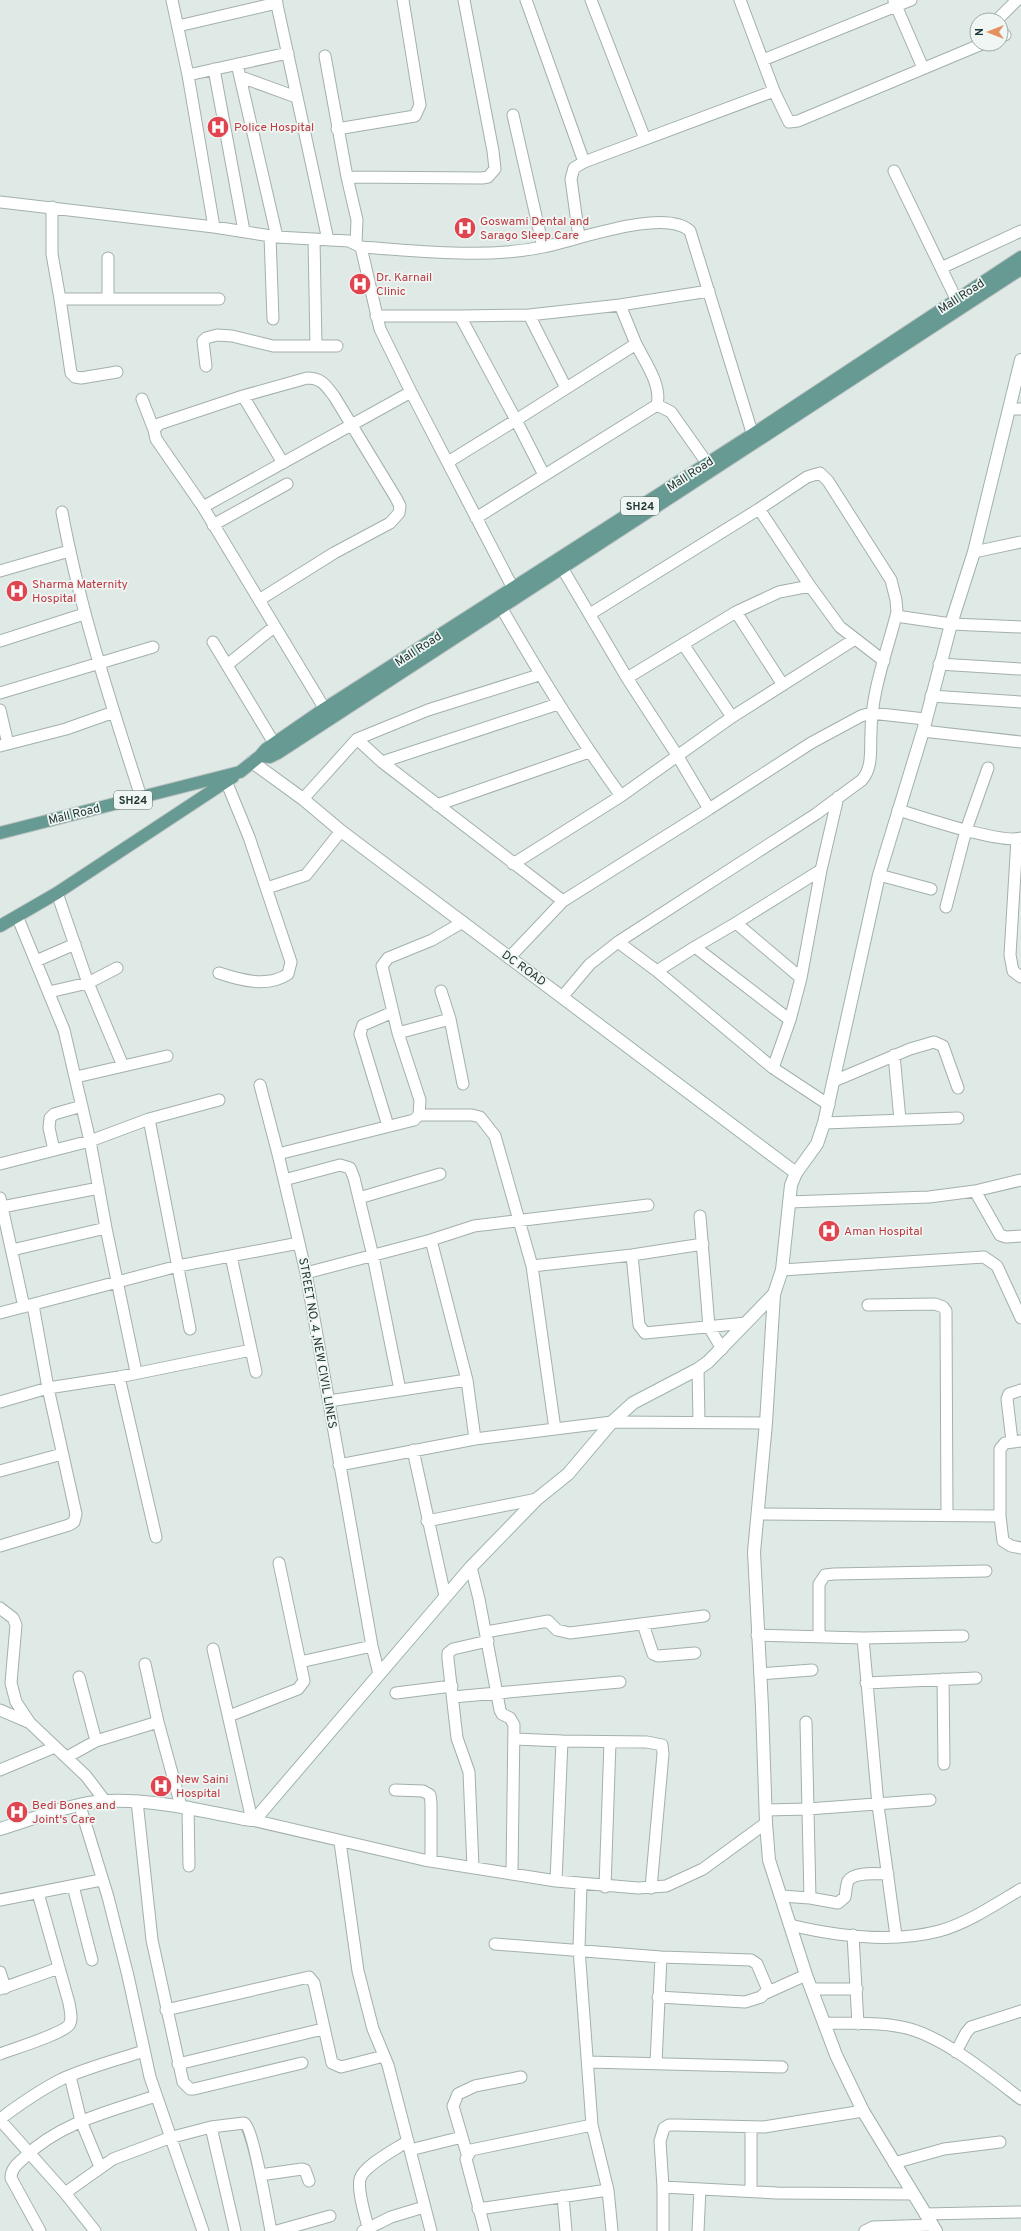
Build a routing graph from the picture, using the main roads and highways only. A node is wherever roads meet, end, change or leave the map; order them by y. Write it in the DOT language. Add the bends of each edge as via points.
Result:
graph roads {
  1 [pos="1021,257"];
  2 [pos="1021,269"];
  3 [pos="958,304"];
  4 [pos="1021,360"];
  5 [pos="1015,409"];
  6 [pos="754,438"];
  7 [pos="559,563"];
  8 [pos="515,592"];
  9 [pos="326,713"];
  10 [pos="256,759"];
  11 [pos="240,772"];
  12 [pos="0,832"];
  13 [pos="0,926"];
  14 [pos="796,1173"];
  15 [pos="774,1294"];
  16 [pos="0,1828"];
  17 [pos="934,2228"];
  1 -- 3 [label="main road, Mall Road / SH24"];
  2 -- 3 [label="main road, Mall Road / SH24"];
  3 -- 6 [label="main road, Mall Road / SH24"];
  4 -- 5 [label="main road"];
  5 -- 14 [label="main road" via="879,875 824,1123 817,1144"];
  6 -- 7 [label="main road, Mall Road / SH24"];
  6 -- 7 [label="main road, Mall Road / SH24" via="707,463"];
  7 -- 8 [label="main road, Mall Road / SH24"];
  8 -- 9 [label="main road, Mall Road / SH24"];
  8 -- 9 [label="main road, Mall Road / SH24" via="501,607"];
  9 -- 10 [label="main road, Mall Road / SH24" via="274,743"];
  9 -- 10 [label="main road, Mall Road / SH24" via="278,752 270,757"];
  10 -- 11 [label="main road, Mall Road / SH24"];
  10 -- 14 [label="main road, DC ROAD" via="341,831"];
  11 -- 12 [label="main road, Mall Road / SH24"];
  11 -- 13 [label="main road" via="57,893"];
  14 -- 15 [label="main road" via="791,1185 782,1270"];
  15 -- 16 [label="main road" via="722,1349 698,1369 633,1403 612,1422 568,1474 537,1498 471,1567 260,1814 252,1820 185,1807 137,1801 105,1801"];
  15 -- 17 [label="main road" via="766,1424 754,1552 769,1860 806,1975 836,2055 863,2111"];
}
